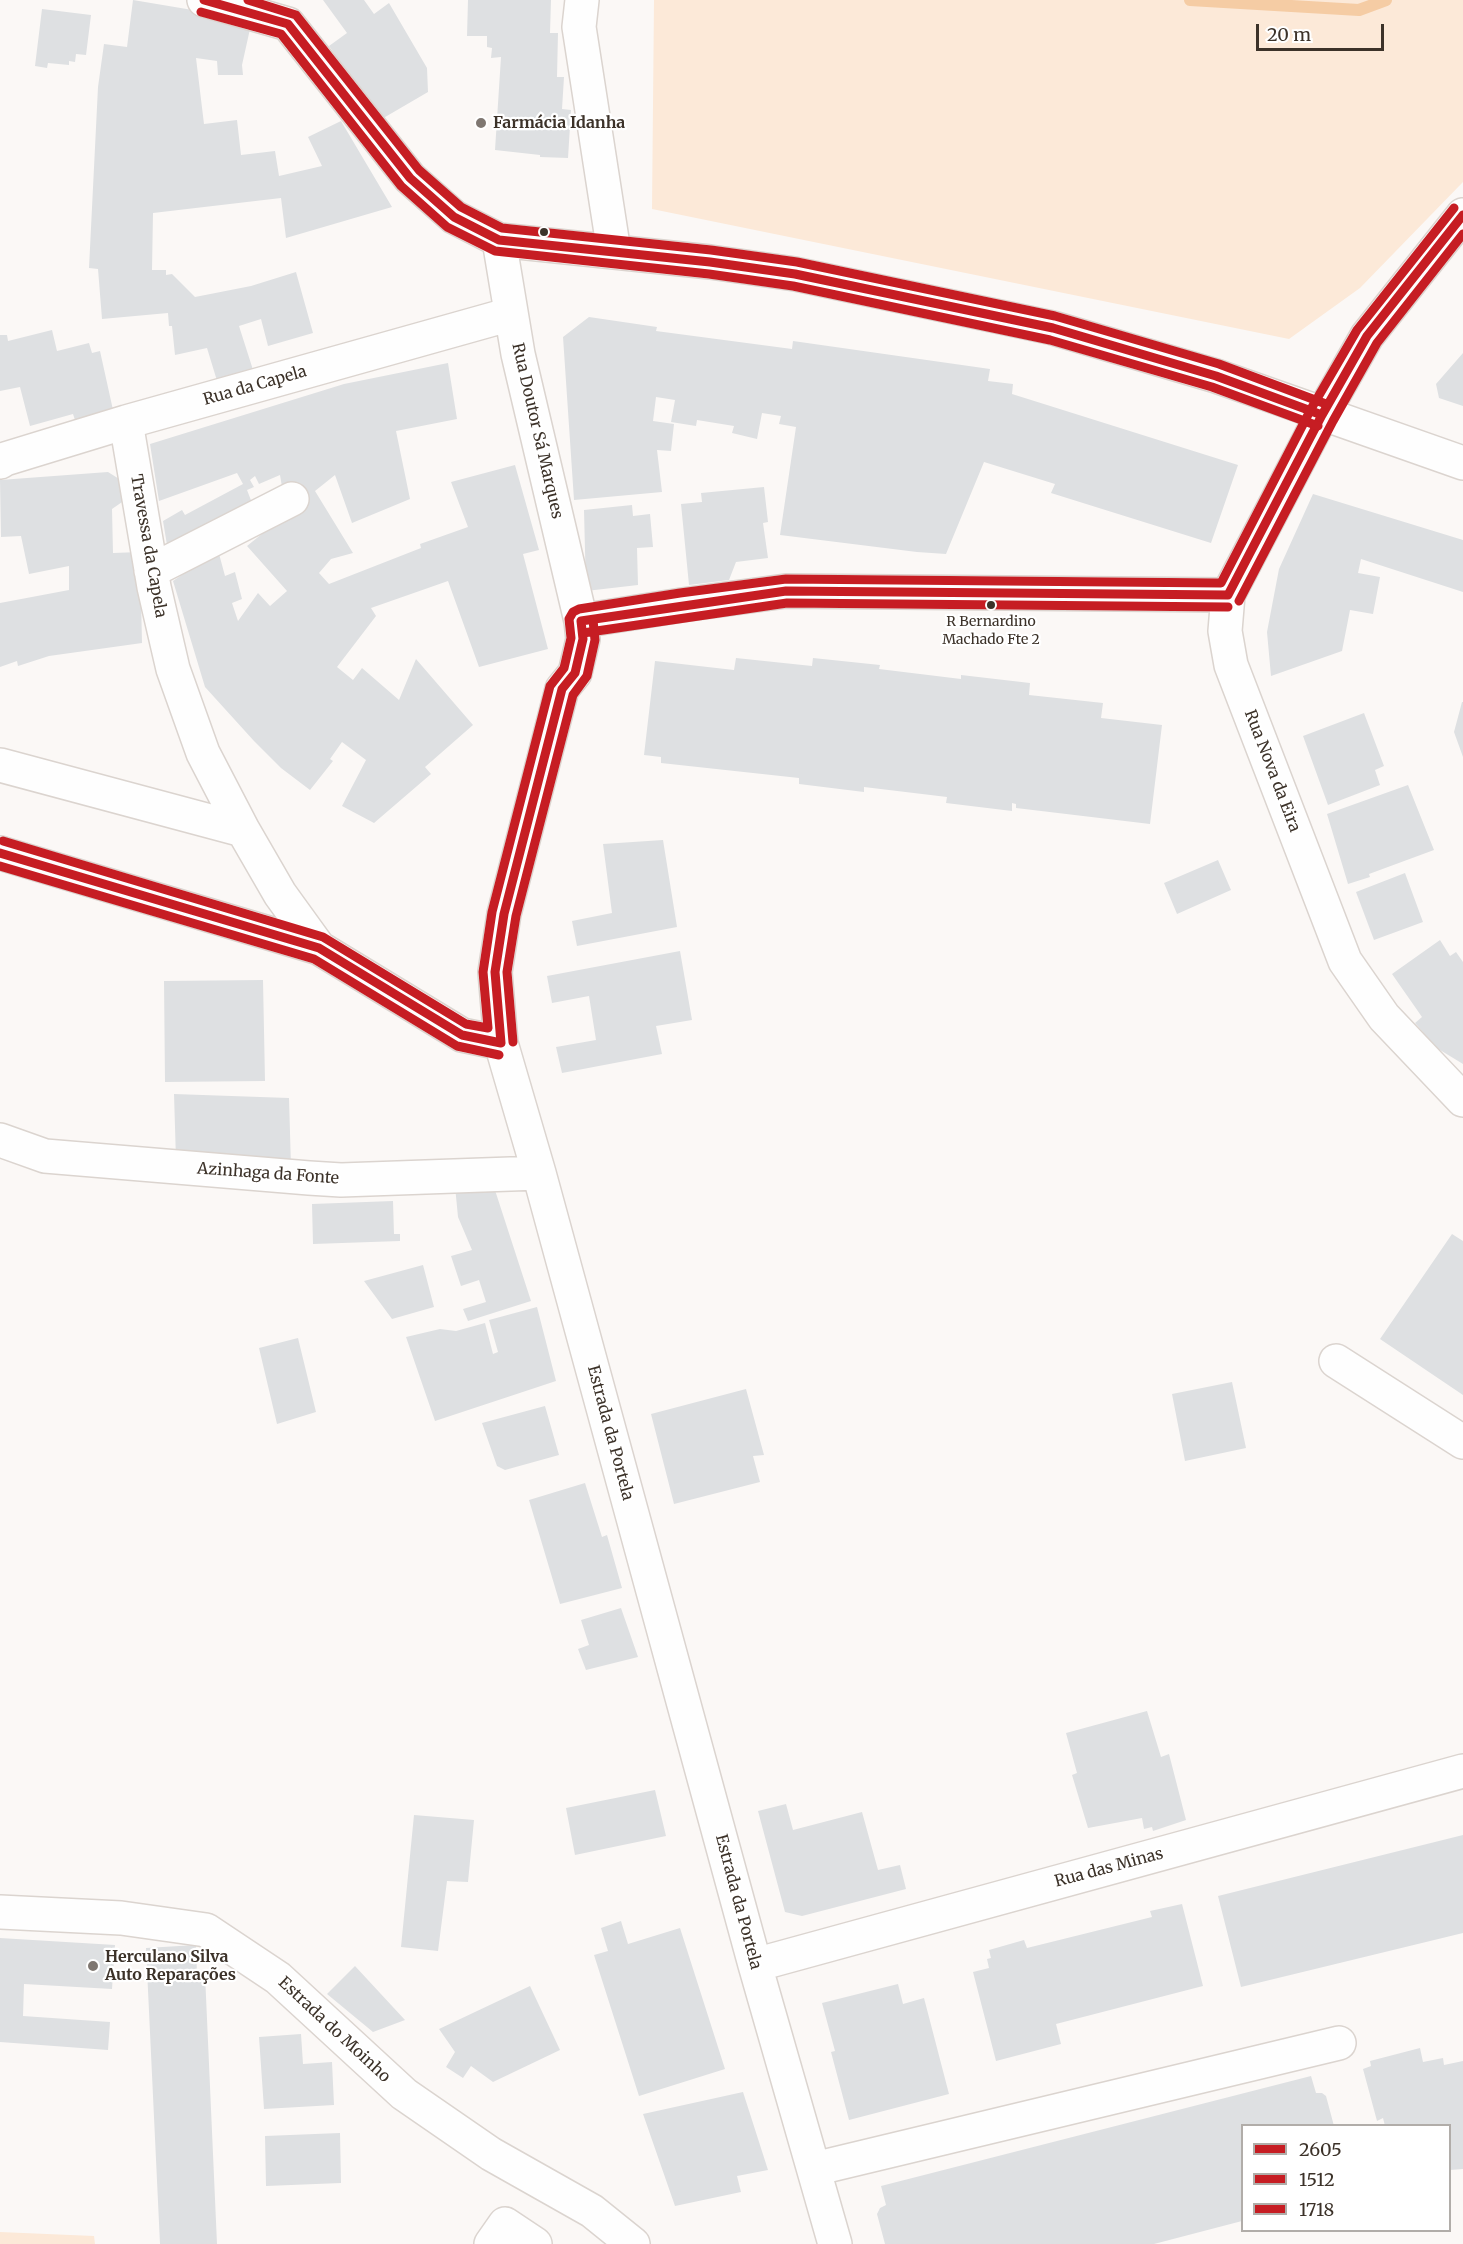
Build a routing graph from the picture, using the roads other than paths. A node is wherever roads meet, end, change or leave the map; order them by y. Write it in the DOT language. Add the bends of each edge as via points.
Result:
graph roads {
  1 [pos="204,0"];
  2 [pos="582,0"];
  3 [pos="1463,215"];
  4 [pos="499,240"];
  5 [pos="614,252"];
  6 [pos="511,314"];
  7 [pos="1322,415"];
  8 [pos="126,422"];
  9 [pos="0,462"];
  10 [pos="1463,463"];
  11 [pos="292,499"];
  12 [pos="151,571"];
  13 [pos="1228,596"];
  14 [pos="581,621"];
  15 [pos="0,765"];
  16 [pos="243,830"];
  17 [pos="0,853"];
  18 [pos="319,948"];
  19 [pos="501,1043"];
  20 [pos="1463,1100"];
  21 [pos="0,1140"];
  22 [pos="539,1173"];
  23 [pos="1336,1361"];
  24 [pos="1463,1442"];
  25 [pos="1463,1771"];
  26 [pos="0,1912"];
  27 [pos="755,1965"];
  28 [pos="1339,2043"];
  29 [pos="814,2169"];
  30 [pos="490,2244"];
  31 [pos="535,2244"];
  32 [pos="633,2244"];
  33 [pos="835,2244"];
  1 -- 4 [label="street" via="288,24 410,178 454,217"];
  2 -- 5 [label="street" via="579,27"];
  3 -- 7 [label="street, Rua Nova da Eira" via="1367,336"];
  4 -- 5 [label="street"];
  4 -- 6 [label="street, Rua Doutor Sá Marques"];
  5 -- 7 [label="street" via="795,274 1053,328 1216,376"];
  6 -- 8 [label="street, Rua da Capela"];
  6 -- 14 [label="street, Rua Doutor Sá Marques"];
  7 -- 10 [label="street"];
  7 -- 13 [label="street, Rua Nova da Eira"];
  8 -- 9 [label="street, Rua da Capela"];
  8 -- 12 [label="street, Travessa da Capela"];
  11 -- 12 [label="street"];
  12 -- 16 [label="street, Travessa da Capela" via="173,669 203,753"];
  13 -- 14 [label="street" via="786,591"];
  13 -- 20 [label="street, Rua Nova da Eira" via="1226,631 1231,665 1344,961 1384,1017"];
  14 -- 19 [label="street, Estrada da Portela" via="583,639 575,673 562,689 504,914 495,972"];
  15 -- 16 [label="street"];
  16 -- 18 [label="street, Travessa da Capela" via="280,894"];
  17 -- 18 [label="street"];
  18 -- 19 [label="street" via="462,1035"];
  19 -- 22 [label="street, Estrada da Portela"];
  21 -- 22 [label="street, Azinhaga da Fonte" via="45,1156 309,1179"];
  22 -- 27 [label="street, Estrada da Portela"];
  23 -- 24 [label="street"];
  25 -- 27 [label="street, Rua das Minas"];
  26 -- 32 [label="street, Estrada do Moinho" via="121,1918 206,1930 278,1978 404,2094 491,2154 592,2211"];
  27 -- 29 [label="street, Estrada da Portela"];
  28 -- 29 [label="street"];
  29 -- 33 [label="street, Estrada da Portela"];
  30 -- 31 [label="street" via="504,2224"];
}
